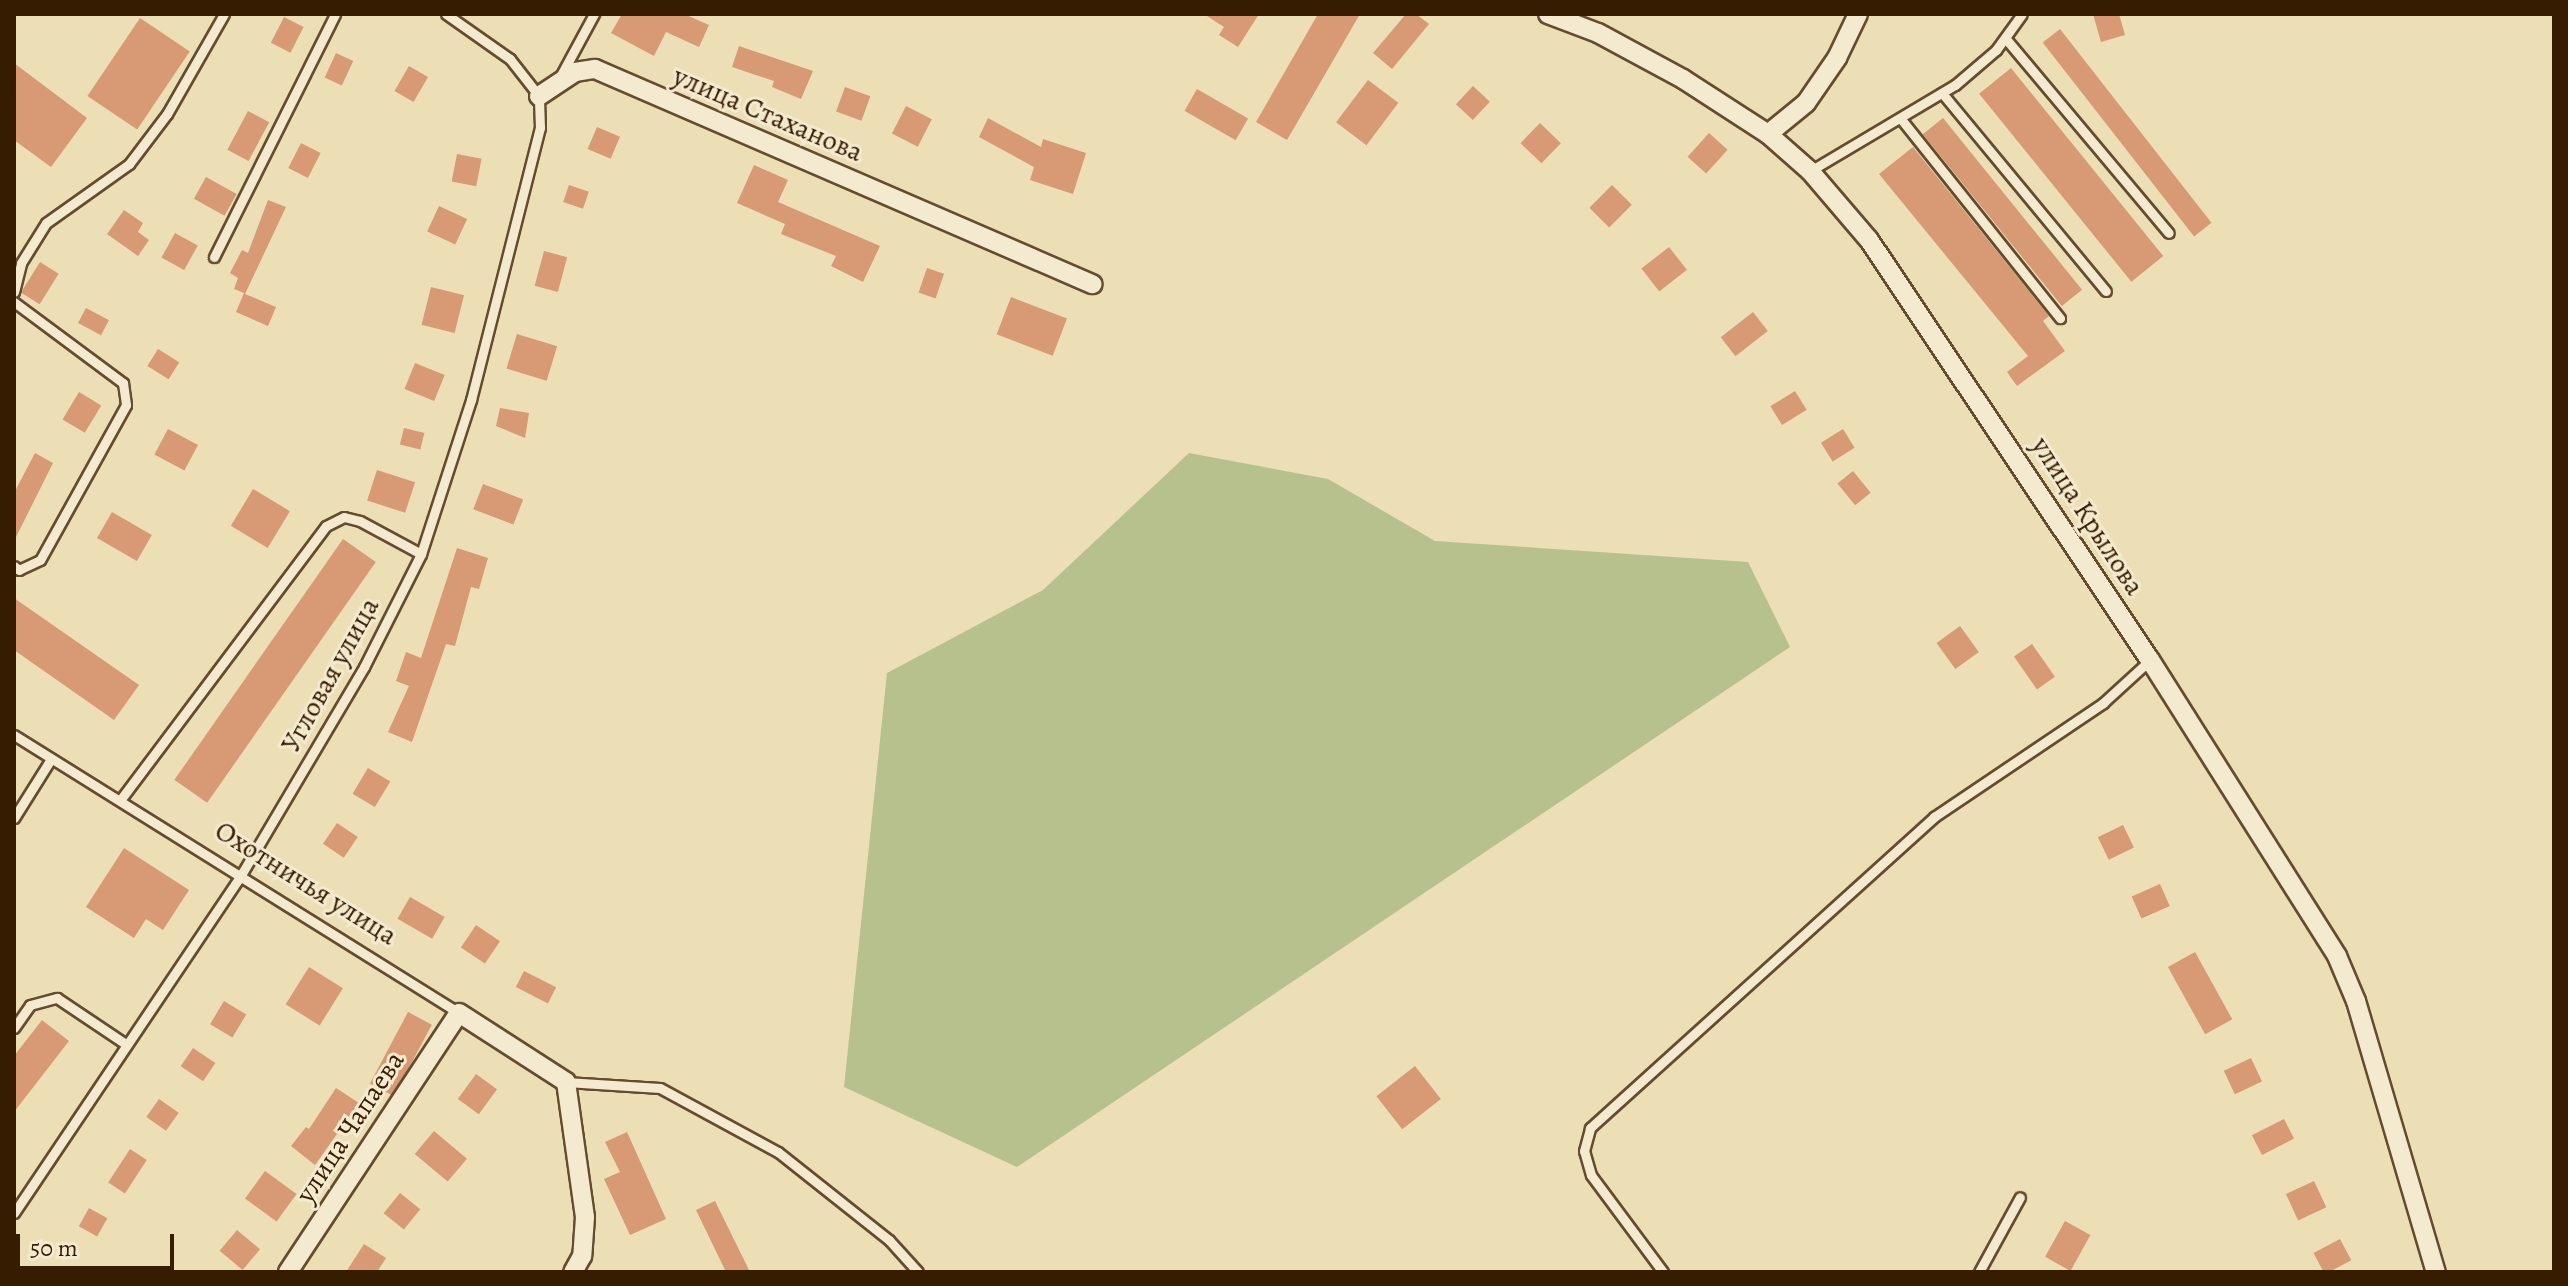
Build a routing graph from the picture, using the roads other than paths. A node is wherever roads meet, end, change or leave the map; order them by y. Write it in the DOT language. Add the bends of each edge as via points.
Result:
graph roads {
  1 [pos="224,14"];
  2 [pos="335,14"];
  3 [pos="446,14"];
  4 [pos="594,14"];
  5 [pos="1548,14"];
  6 [pos="1858,14"];
  7 [pos="2022,14"];
  8 [pos="2006,39"];
  9 [pos="558,80"];
  10 [pos="1942,93"];
  11 [pos="539,96"];
  12 [pos="1901,119"];
  13 [pos="1768,134"];
  14 [pos="1810,171"];
  15 [pos="2169,233"];
  16 [pos="214,257"];
  17 [pos="1092,284"];
  18 [pos="2106,291"];
  19 [pos="14,292"];
  20 [pos="14,302"];
  21 [pos="2060,318"];
  22 [pos="421,554"];
  23 [pos="14,566"];
  24 [pos="2150,660"];
  25 [pos="14,735"];
  26 [pos="51,759"];
  27 [pos="121,799"];
  28 [pos="14,818"];
  29 [pos="241,875"];
  30 [pos="459,1013"];
  31 [pos="14,1028"];
  32 [pos="127,1045"];
  33 [pos="566,1082"];
  34 [pos="2020,1197"];
  35 [pos="14,1213"];
  36 [pos="288,1272"];
  37 [pos="573,1272"];
  38 [pos="918,1272"];
  39 [pos="1663,1272"];
  40 [pos="1979,1272"];
  41 [pos="2436,1272"];
  1 -- 19 [label="lane" via="167,114 129,164 46,223 21,263"];
  2 -- 16 [label="lane"];
  3 -- 11 [label="lane" via="510,59"];
  4 -- 9 [label="lane"];
  5 -- 13 [label="street, улица Крылова" via="1598,33 1683,79"];
  6 -- 13 [label="street" via="1837,58 1806,103"];
  7 -- 8 [label="lane"];
  8 -- 10 [label="lane"];
  8 -- 15 [label="lane"];
  9 -- 11 [label="street, улица Стаханова"];
  9 -- 17 [label="street, улица Стаханова" via="595,69"];
  10 -- 12 [label="lane"];
  10 -- 18 [label="lane"];
  11 -- 22 [label="lane, Угловая улица" via="540,128 475,385"];
  12 -- 14 [label="lane"];
  12 -- 21 [label="lane"];
  13 -- 14 [label="street, улица Крылова"];
  14 -- 24 [label="street, улица Крылова" via="1878,251"];
  20 -- 23 [label="lane" via="123,383 126,405 40,560 19,570"];
  22 -- 27 [label="lane" via="360,521 344,517 326,526"];
  22 -- 29 [label="lane, Угловая улица" via="364,667"];
  24 -- 39 [label="lane" via="2103,703 1934,817 1590,1128 1584,1151 1591,1175"];
  24 -- 41 [label="street, улица Крылова" via="2337,956 2356,1001"];
  25 -- 26 [label="lane, Охотничья улица"];
  26 -- 27 [label="lane, Охотничья улица"];
  26 -- 28 [label="lane"];
  27 -- 29 [label="lane, Охотничья улица"];
  29 -- 30 [label="lane, Охотничья улица"];
  29 -- 32 [label="lane, Угловая улица"];
  30 -- 33 [label="street, Охотничья улица"];
  30 -- 36 [label="street, улица Чапаева"];
  31 -- 32 [label="lane" via="30,1005 57,998"];
  32 -- 35 [label="lane, Угловая улица"];
  33 -- 37 [label="street" via="585,1217 582,1256"];
  33 -- 38 [label="lane" via="660,1088 821,1182"];
  34 -- 40 [label="lane"];
}
